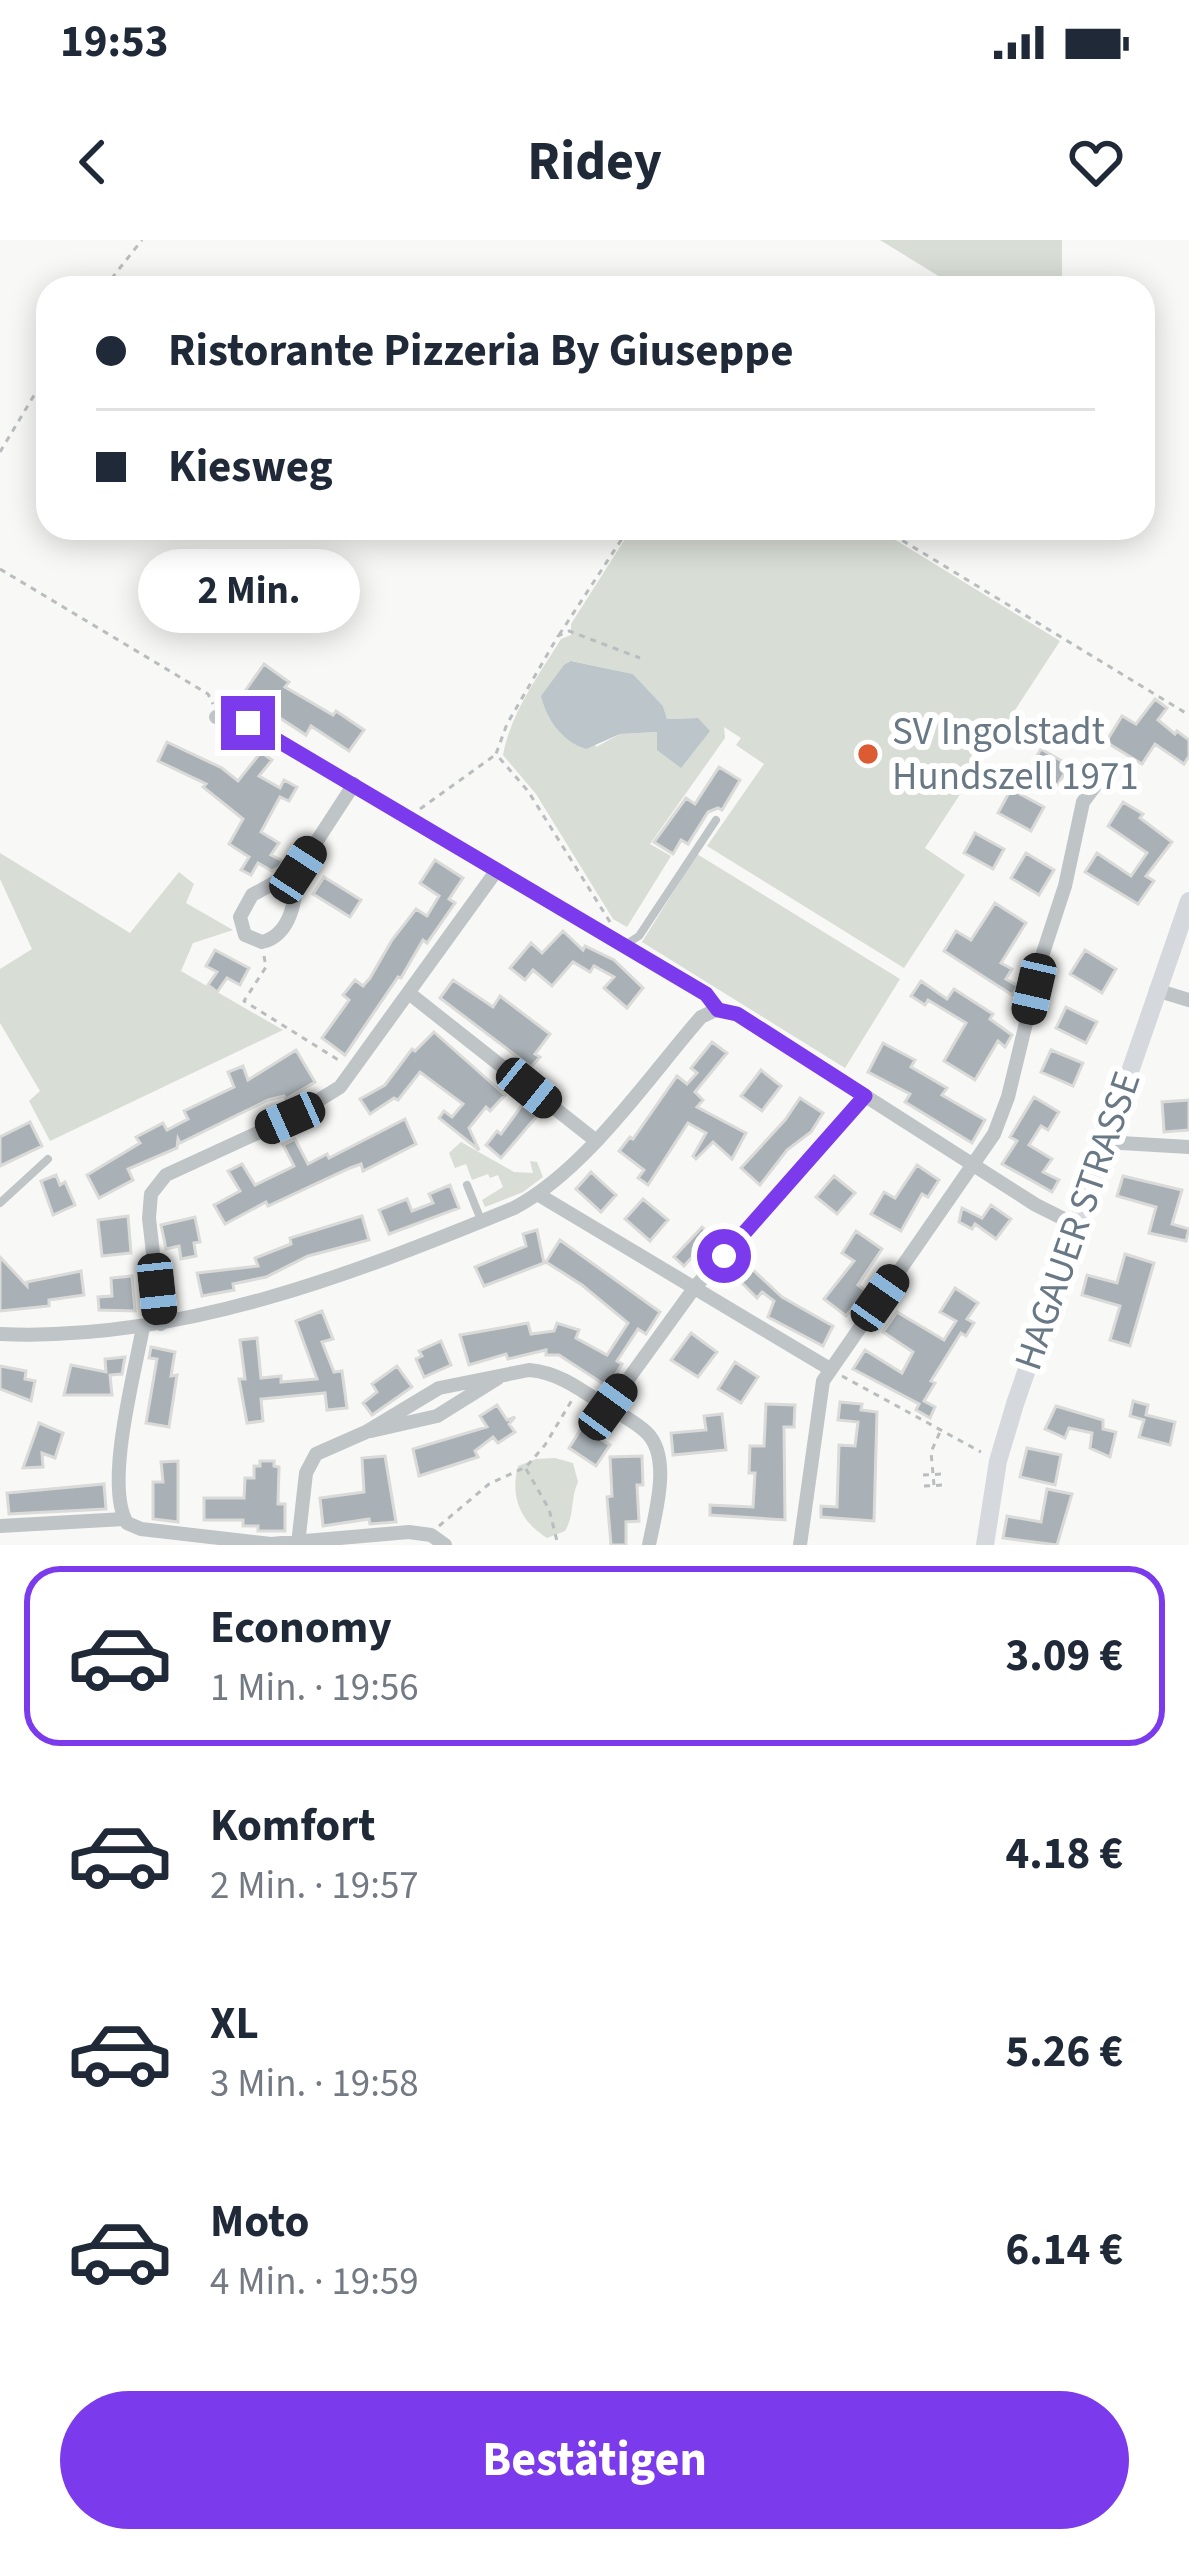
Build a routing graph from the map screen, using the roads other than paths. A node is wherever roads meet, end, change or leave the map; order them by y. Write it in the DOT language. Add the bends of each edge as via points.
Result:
graph roads {
  1 [pos="216,717"];
  2 [pos="1104,774"];
  3 [pos="354,784"];
  4 [pos="716,820"];
  5 [pos="298,870"];
  6 [pos="497,870"];
  7 [pos="1189,901"];
  8 [pos="620,943"];
  9 [pos="1156,990"];
  10 [pos="410,994"];
  11 [pos="1189,1000"];
  12 [pos="718,1010"];
  13 [pos="865,1096"];
  14 [pos="595,1140"];
  15 [pos="1104,1142"];
  16 [pos="1189,1147"];
  17 [pos="48,1159"];
  18 [pos="975,1166"];
  19 [pos="467,1184"];
  20 [pos="539,1195"];
  21 [pos="0,1202"];
  22 [pos="482,1221"];
  23 [pos="1076,1225"];
  24 [pos="695,1287"];
  25 [pos="161,1324"];
  26 [pos="142,1327"];
  27 [pos="0,1334"];
  28 [pos="830,1369"];
  29 [pos="500,1377"];
  30 [pos="608,1407"];
  31 [pos="366,1432"];
  32 [pos="124,1519"];
  33 [pos="0,1526"];
  34 [pos="189,1540"];
  35 [pos="298,1544"];
  36 [pos="445,1545"];
  37 [pos="649,1545"];
  38 [pos="800,1545"];
  39 [pos="985,1545"];
  1 -- 3 [label="street" via="248,723"];
  2 -- 18 [label="street" via="1083,802 1009,1096"];
  3 -- 5 [label="street"];
  3 -- 6 [label="street"];
  4 -- 8 [label="lane" via="639,936"];
  5 -- 5 [label="street" via="244,906 245,935 272,940 287,920"];
  6 -- 8 [label="street"];
  6 -- 10 [label="street"];
  7 -- 9 [label="street, HAGAUER STRASSE"];
  8 -- 12 [label="street" via="706,994"];
  9 -- 11 [label="street"];
  9 -- 15 [label="street, HAGAUER STRASSE"];
  10 -- 14 [label="street"];
  10 -- 25 [label="street" via="356,1070 317,1103 178,1167 157,1185 149,1218"];
  12 -- 13 [label="street" via="737,1014"];
  12 -- 14 [label="street" via="701,1017"];
  13 -- 18 [label="street"];
  13 -- 24 [label="street"];
  14 -- 20 [label="street"];
  15 -- 16 [label="street"];
  15 -- 23 [label="street, HAGAUER STRASSE"];
  17 -- 21 [label="lane"];
  18 -- 23 [label="street"];
  18 -- 28 [label="street"];
  19 -- 22 [label="lane"];
  20 -- 22 [label="street"];
  20 -- 24 [label="street"];
  22 -- 25 [label="street" via="282,1294"];
  23 -- 39 [label="street, HAGAUER STRASSE" via="998,1461"];
  24 -- 28 [label="street"];
  24 -- 30 [label="street"];
  25 -- 26 [label="street"];
  26 -- 27 [label="street"];
  26 -- 32 [label="street" via="120,1475"];
  28 -- 38 [label="street" via="818,1397"];
  29 -- 30 [label="street" via="543,1371"];
  29 -- 31 [label="street" via="437,1416"];
  29 -- 31 [label="street" via="440,1388"];
  30 -- 37 [label="street" via="648,1433 658,1452"];
  31 -- 35 [label="street" via="310,1463"];
  32 -- 33 [label="street"];
  32 -- 34 [label="street"];
  34 -- 35 [label="street"];
  35 -- 36 [label="street" via="409,1532"];
}
